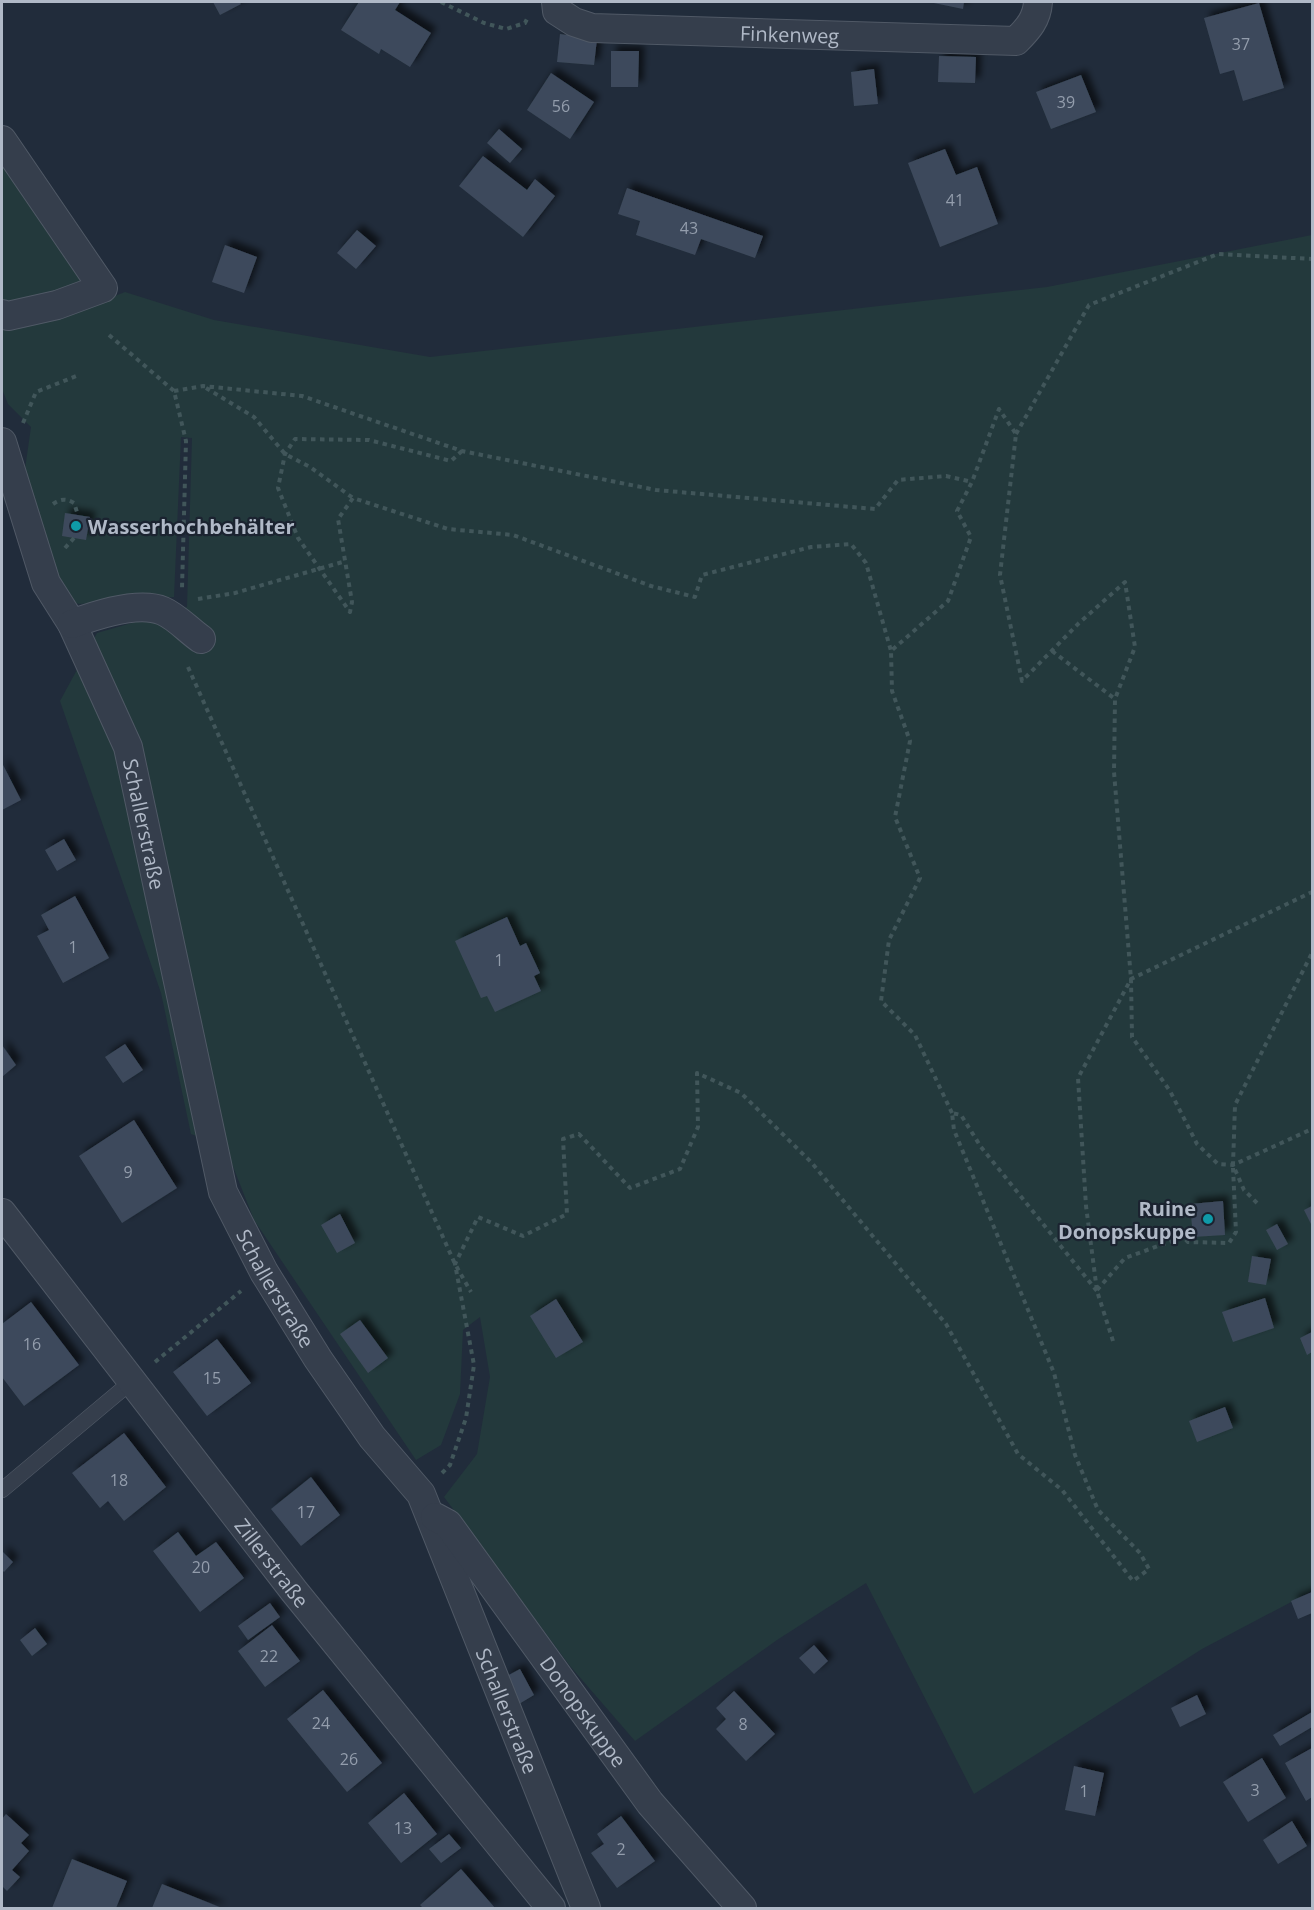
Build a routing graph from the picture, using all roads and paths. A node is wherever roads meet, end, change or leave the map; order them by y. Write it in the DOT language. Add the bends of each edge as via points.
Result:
graph roads {
  1 [pos="441,2"];
  2 [pos="557,6"];
  3 [pos="1034,15"];
  4 [pos="2,140"];
  5 [pos="1312,259"];
  6 [pos="2,314"];
  7 [pos="109,335"];
  8 [pos="79,375"];
  9 [pos="203,386"];
  10 [pos="174,391"];
  11 [pos="1016,434"];
  12 [pos="4,450"];
  13 [pos="462,451"];
  14 [pos="285,454"];
  15 [pos="972,482"];
  16 [pos="353,498"];
  17 [pos="63,499"];
  18 [pos="78,514"];
  19 [pos="346,561"];
  20 [pos="320,571"];
  21 [pos="175,612"];
  22 [pos="72,624"];
  23 [pos="201,639"];
  24 [pos="891,651"];
  25 [pos="1052,651"];
  26 [pos="1115,699"];
  27 [pos="1312,892"];
  28 [pos="1312,953"];
  29 [pos="1131,979"];
  30 [pos="952,1113"];
  31 [pos="1312,1130"];
  32 [pos="1233,1164"];
  33 [pos="1257,1203"];
  34 [pos="2,1213"];
  35 [pos="455,1264"];
  36 [pos="264,1272"];
  37 [pos="1096,1291"];
  38 [pos="471,1292"];
  39 [pos="1113,1341"];
  40 [pos="131,1382"];
  41 [pos="2,1490"];
  42 [pos="425,1504"];
  43 [pos="551,1908"];
  44 [pos="586,1908"];
  45 [pos="742,1908"];
  1 -- 2 [label="path" via="484,23 507,29 525,23 530,12"];
  2 -- 3 [label="street, Finkenweg" via="574,22 592,28 1016,41"];
  4 -- 6 [label="street" via="103,288 57,305"];
  5 -- 11 [label="path" via="1218,254 1089,305"];
  7 -- 10 [label="path"];
  8 -- 12 [label="path" via="36,392"];
  9 -- 10 [label="path"];
  9 -- 13 [label="path" via="302,396"];
  9 -- 14 [label="path" via="254,417"];
  10 -- 21 [label="path" via="186,441"];
  11 -- 15 [label="path" via="999,409"];
  11 -- 25 [label="path" via="1000,575 1022,681"];
  12 -- 22 [label="street, Schallerstraße" via="46,582"];
  13 -- 14 [label="path" via="451,461 369,440 295,439"];
  13 -- 15 [label="path" via="656,490 824,506 875,509 898,480 946,476"];
  14 -- 16 [label="path"];
  14 -- 20 [label="path" via="278,488 298,538"];
  15 -- 24 [label="path" via="957,511 971,537 948,601"];
  16 -- 19 [label="path" via="338,519"];
  16 -- 24 [label="path" via="448,529 513,535 651,586 695,597 702,575 811,547 851,544 866,563"];
  17 -- 18 [label="path" via="74,503"];
  19 -- 20 [label="path"];
  19 -- 20 [label="path" via="350,612"];
  20 -- 21 [label="path"];
  21 -- 22 [label="street" via="153,608 103,612"];
  21 -- 23 [label="street"];
  21 -- 35 [label="path" via="176,639"];
  22 -- 36 [label="street, Schallerstraße" via="128,747 223,1192"];
  24 -- 30 [label="path" via="892,692 910,741 895,817 920,878 889,940 881,1001 915,1035"];
  25 -- 26 [label="path"];
  25 -- 26 [label="path" via="1125,582 1135,646"];
  26 -- 29 [label="path" via="1114,772"];
  27 -- 29 [label="path"];
  28 -- 32 [label="path" via="1235,1105"];
  29 -- 32 [label="path" via="1132,1037 1170,1091 1197,1144 1218,1164"];
  29 -- 37 [label="path" via="1078,1078"];
  30 -- 35 [label="path" via="954,1130 1054,1374 1075,1455 1098,1510 1140,1553 1149,1569 1133,1581 1062,1490 1018,1454 946,1324 811,1162 741,1094 696,1073 698,1127 680,1169 630,1188 579,1134 563,1139 567,1214 523,1236 478,1217"];
  30 -- 37 [label="path" via="961,1115 981,1147"];
  31 -- 32 [label="path"];
  32 -- 33 [label="path" via="1244,1191"];
  32 -- 37 [label="path" via="1236,1232 1229,1243 1188,1242 1183,1237 1125,1258"];
  34 -- 40 [label="street, Zillerstraße"];
  35 -- 38 [label="path"];
  35 -- 42 [label="path" via="474,1365 466,1418 450,1465"];
  36 -- 40 [label="path"];
  36 -- 42 [label="street, Schallerstraße" via="372,1437"];
  37 -- 39 [label="path"];
  40 -- 41 [label="lane"];
  40 -- 43 [label="street, Zillerstraße" via="294,1591"];
  42 -- 44 [label="street, Schallerstraße"];
  42 -- 45 [label="street, Donopskuppe" via="448,1524 650,1803"];
}
